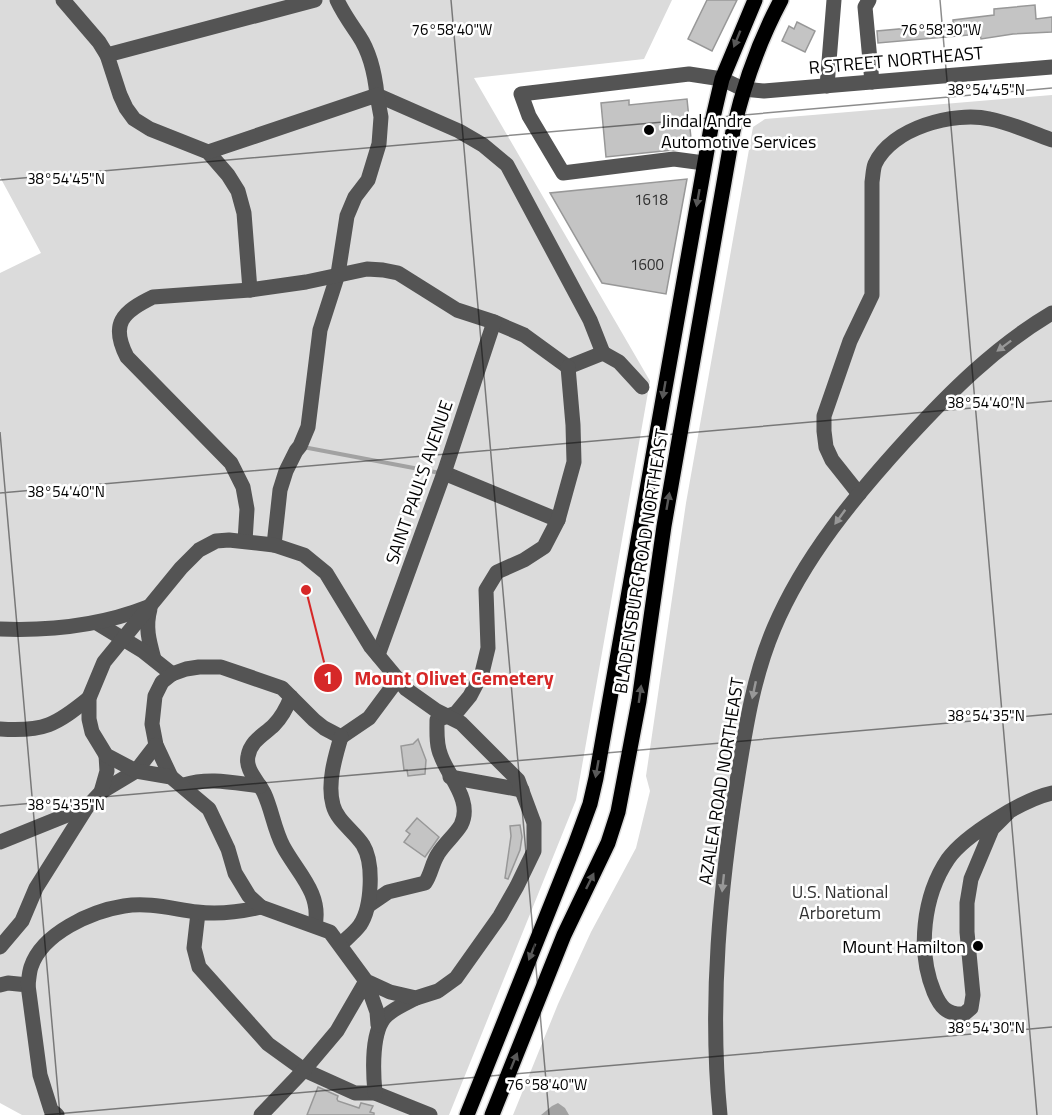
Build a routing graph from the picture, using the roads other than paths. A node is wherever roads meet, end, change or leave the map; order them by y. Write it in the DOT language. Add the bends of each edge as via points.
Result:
graph roads {
  1 [pos="63,0"];
  2 [pos="315,0"];
  3 [pos="337,0"];
  4 [pos="755,0"];
  5 [pos="781,0"];
  6 [pos="834,0"];
  7 [pos="869,0"];
  8 [pos="107,55"];
  9 [pos="1052,67"];
  10 [pos="722,79"];
  11 [pos="872,82"];
  12 [pos="827,86"];
  13 [pos="743,88"];
  14 [pos="377,95"];
  15 [pos="1052,140"];
  16 [pos="208,152"];
  17 [pos="704,163"];
  18 [pos="338,274"];
  19 [pos="250,290"];
  20 [pos="678,311"];
  21 [pos="1052,313"];
  22 [pos="700,314"];
  23 [pos="494,322"];
  24 [pos="603,353"];
  25 [pos="568,367"];
  26 [pos="642,387"];
  27 [pos="444,474"];
  28 [pos="859,494"];
  29 [pos="558,520"];
  30 [pos="245,541"];
  31 [pos="274,545"];
  32 [pos="151,606"];
  33 [pos="97,623"];
  34 [pos="0,630"];
  35 [pos="124,638"];
  36 [pos="378,655"];
  37 [pos="154,659"];
  38 [pos="172,674"];
  39 [pos="398,679"];
  40 [pos="291,697"];
  41 [pos="89,698"];
  42 [pos="447,716"];
  43 [pos="64,718"];
  44 [pos="0,729"];
  45 [pos="92,732"];
  46 [pos="341,737"];
  47 [pos="156,745"];
  48 [pos="106,755"];
  49 [pos="248,766"];
  50 [pos="136,771"];
  51 [pos="450,777"];
  52 [pos="177,781"];
  53 [pos="228,782"];
  54 [pos="260,786"];
  55 [pos="522,790"];
  56 [pos="101,792"];
  57 [pos="1052,793"];
  58 [pos="87,807"];
  59 [pos="1008,813"];
  60 [pos="0,842"];
  61 [pos="369,905"];
  62 [pos="261,907"];
  63 [pos="198,913"];
  64 [pos="226,914"];
  65 [pos="315,925"];
  66 [pos="196,935"];
  67 [pos="341,944"];
  68 [pos="0,947"];
  69 [pos="3,981"];
  70 [pos="366,981"];
  71 [pos="28,985"];
  72 [pos="416,998"];
  73 [pos="378,1024"];
  74 [pos="304,1070"];
  75 [pos="375,1093"];
  76 [pos="474,1097"];
  77 [pos="494,1111"];
  78 [pos="57,1115"];
  79 [pos="261,1115"];
  80 [pos="430,1115"];
  81 [pos="467,1115"];
  82 [pos="720,1115"];
  1 -- 8 [label="street"];
  2 -- 8 [label="street"];
  3 -- 14 [label="street" via="371,62"];
  4 -- 10 [label="main road, BLADENSBURG ROAD NORTHEAST, one-way"];
  5 -- 13 [label="main road, BLADENSBURG ROAD NORTHEAST"];
  6 -- 12 [label="street"];
  7 -- 11 [label="street" via="865,7"];
  8 -- 16 [label="street" via="120,95 134,119"];
  9 -- 11 [label="street, R STREET NORTHEAST"];
  10 -- 13 [label="street, R STREET NORTHEAST"];
  10 -- 17 [label="main road, BLADENSBURG ROAD NORTHEAST"];
  10 -- 17 [label="street, R STREET NORTHEAST" via="689,74 521,94 529,116 563,173 674,159"];
  11 -- 12 [label="street, R STREET NORTHEAST"];
  12 -- 13 [label="street, R STREET NORTHEAST" via="764,91"];
  13 -- 22 [label="main road, BLADENSBURG ROAD NORTHEAST"];
  14 -- 16 [label="street"];
  14 -- 18 [label="street" via="381,117 379,144 368,180 347,216"];
  14 -- 24 [label="street" via="459,131 507,165 590,320"];
  15 -- 28 [label="street" via="989,118 961,118 899,136 875,165 872,295 850,341 824,416 826,447"];
  16 -- 19 [label="street" via="238,190 244,213"];
  17 -- 20 [label="main road, BLADENSBURG ROAD NORTHEAST, one-way"];
  18 -- 19 [label="street"];
  18 -- 23 [label="street" via="367,269 398,273 457,310"];
  18 -- 31 [label="street" via="320,330 308,427 283,480"];
  19 -- 30 [label="street" via="153,297 126,314 118,331 127,357 231,463 243,487 247,509"];
  20 -- 22 [label="main road"];
  20 -- 76 [label="main road, BLADENSBURG ROAD NORTHEAST, one-way" via="590,804"];
  21 -- 28 [label="street, AZALEA ROAD NORTHEAST, one-way" via="972,373 922,422"];
  77 -- 22 [label="main road, BLADENSBURG ROAD NORTHEAST, one-way" via="618,812"];
  23 -- 25 [label="street" via="524,335"];
  23 -- 27 [label="street, SAINT PAUL'S AVENUE"];
  24 -- 25 [label="street"];
  24 -- 26 [label="street" via="619,362"];
  25 -- 29 [label="street" via="574,462"];
  27 -- 29 [label="street"];
  27 -- 36 [label="street, SAINT PAUL'S AVENUE"];
  28 -- 82 [label="street, AZALEA ROAD NORTHEAST, one-way" via="790,594 769,640 755,685 722,899 716,1011"];
  29 -- 42 [label="street" via="544,547 497,572 486,590 488,648 482,673 470,696 456,713"];
  30 -- 31 [label="street"];
  30 -- 32 [label="street" via="216,541 199,550"];
  31 -- 36 [label="street" via="304,555 326,573"];
  32 -- 33 [label="street"];
  32 -- 35 [label="street"];
  32 -- 37 [label="street" via="147,635"];
  33 -- 34 [label="street" via="40,631"];
  33 -- 35 [label="street"];
  35 -- 37 [label="street"];
  35 -- 41 [label="street" via="105,662"];
  36 -- 39 [label="street"];
  37 -- 38 [label="street"];
  38 -- 40 [label="street" via="199,667 221,667 282,688"];
  38 -- 47 [label="street" via="162,682 155,696 152,724"];
  39 -- 42 [label="street" via="406,689"];
  39 -- 46 [label="street" via="369,718"];
  40 -- 46 [label="street" via="319,724"];
  40 -- 49 [label="street" via="284,713 250,747"];
  41 -- 43 [label="street"];
  41 -- 45 [label="street"];
  42 -- 51 [label="street" via="437,720 437,740"];
  42 -- 55 [label="street" via="461,723 497,757"];
  43 -- 44 [label="street" via="39,729"];
  43 -- 45 [label="street"];
  45 -- 48 [label="street"];
  46 -- 61 [label="street" via="330,792 333,807 364,846"];
  47 -- 50 [label="street"];
  47 -- 52 [label="street"];
  48 -- 50 [label="street"];
  48 -- 56 [label="street" via="107,771"];
  49 -- 53 [label="street"];
  49 -- 54 [label="street"];
  50 -- 52 [label="street"];
  50 -- 56 [label="street"];
  51 -- 55 [label="street"];
  51 -- 61 [label="street" via="462,796 464,813 460,825 433,861 428,878 419,885 388,892"];
  52 -- 53 [label="street"];
  52 -- 62 [label="street" via="209,808 235,873"];
  53 -- 54 [label="street"];
  54 -- 65 [label="street" via="283,846 313,894"];
  55 -- 72 [label="street" via="534,823 534,851 517,886 456,978 438,991"];
  56 -- 58 [label="street"];
  57 -- 59 [label="street"];
  58 -- 60 [label="street"];
  58 -- 68 [label="street" via="36,888 22,921"];
  59 -- 59 [label="street" via="972,835 953,853 932,893 925,956 940,1006 957,1014 970,1008 973,996 967,932 971,879 992,829"];
  61 -- 67 [label="street" via="360,925"];
  62 -- 64 [label="street"];
  62 -- 65 [label="street"];
  63 -- 64 [label="street"];
  63 -- 66 [label="street"];
  63 -- 71 [label="street" via="160,906 124,906 89,917 59,931 43,947 32,966"];
  64 -- 66 [label="street"];
  65 -- 67 [label="street" via="330,932"];
  66 -- 74 [label="street" via="194,948 199,967 268,1044"];
  67 -- 70 [label="street"];
  69 -- 71 [label="street"];
  70 -- 72 [label="street"];
  70 -- 73 [label="street"];
  70 -- 74 [label="street" via="337,1031"];
  71 -- 78 [label="street" via="40,1075 51,1110"];
  72 -- 73 [label="street"];
  73 -- 75 [label="street"];
  74 -- 75 [label="street" via="355,1093"];
  74 -- 79 [label="street"];
  75 -- 80 [label="street"];
  76 -- 77 [label="main road"];
  76 -- 81 [label="main road, BLADENSBURG ROAD NORTHEAST"];
}
